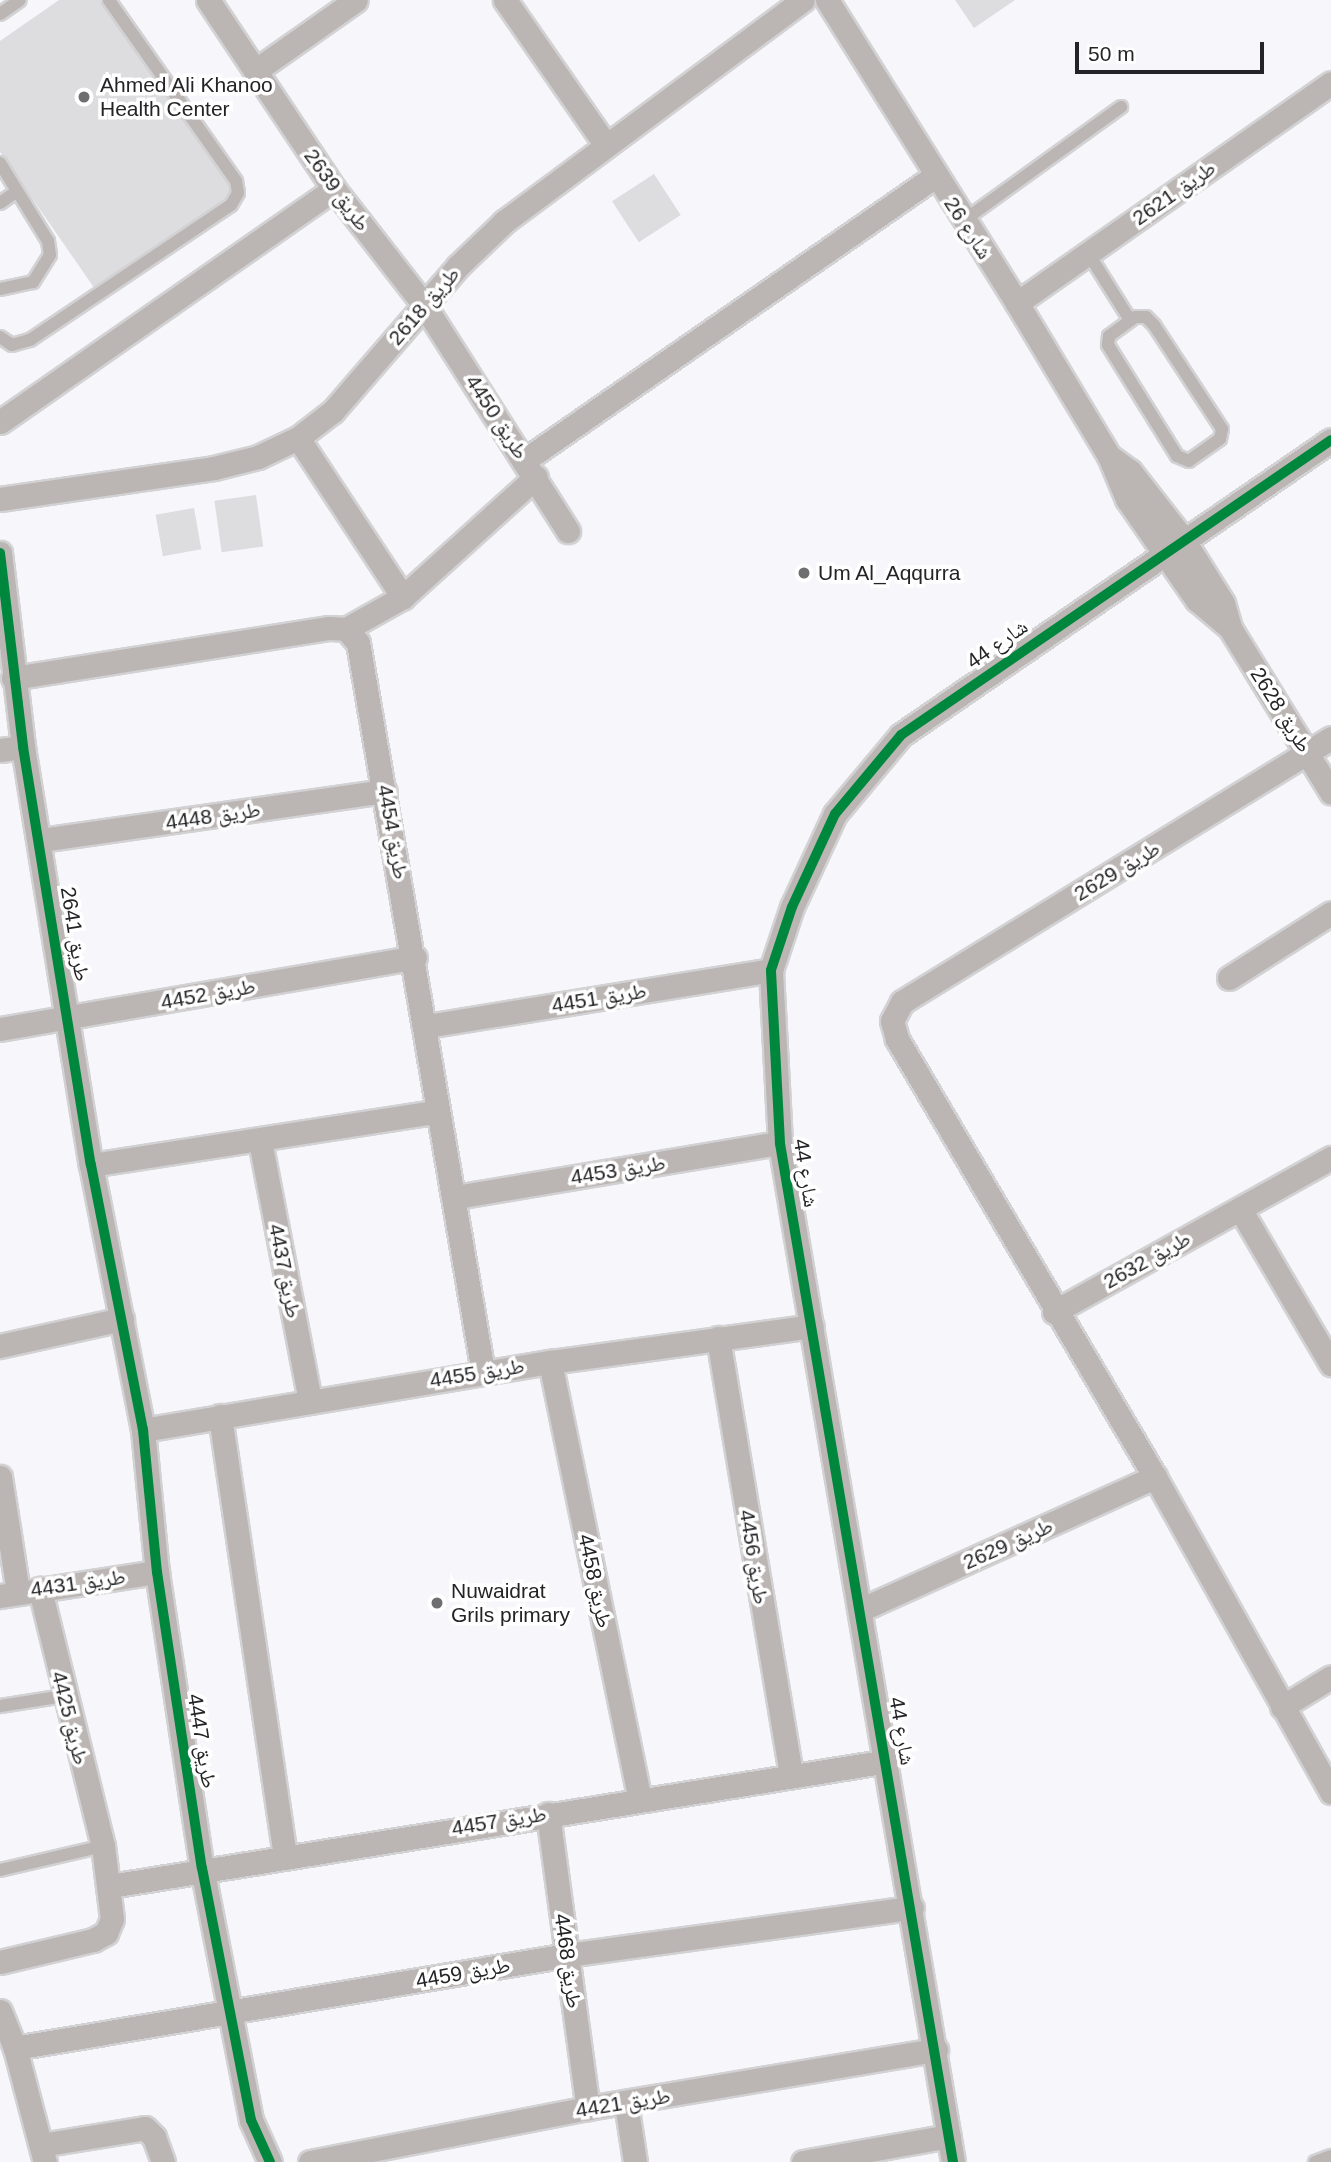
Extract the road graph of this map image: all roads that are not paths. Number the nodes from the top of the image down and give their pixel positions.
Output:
1 (20, 0) edge
2 (110, 0) edge
3 (208, 0) edge
4 (356, 0) edge
5 (505, 0) edge
6 (803, 0) edge
7 (827, 0) edge
8 (0, 14) edge
9 (255, 71) junction
10 (1331, 83) edge
11 (1121, 107) dead end
12 (605, 144) junction
13 (0, 163) edge
14 (934, 177) junction
15 (334, 189) junction
16 (13, 194) dead end
17 (0, 204) edge
18 (963, 221) junction
19 (1088, 253) junction
20 (0, 289) edge
21 (1017, 303) junction
22 (424, 305) junction
23 (1130, 320) junction
24 (0, 337) edge
25 (0, 422) edge
26 (298, 438) junction
27 (1331, 440) edge
28 (1109, 456) junction
29 (531, 469) junction
30 (0, 499) edge
31 (568, 531) dead end
32 (1183, 539) junction
33 (0, 552) edge
34 (1163, 553) junction
35 (403, 597) junction
36 (346, 628) junction
37 (1230, 628) junction
38 (13, 678) junction
39 (1331, 738) edge
40 (23, 747) junction
41 (0, 750) edge
42 (1308, 754) junction
43 (385, 791) junction
44 (1331, 792) edge
45 (41, 840) junction
46 (1331, 913) edge
47 (415, 957) junction
48 (771, 970) junction
49 (1229, 978) dead end
50 (68, 1018) junction
51 (427, 1026) junction
52 (0, 1029) edge
53 (438, 1111) junction
54 (260, 1141) junction
55 (780, 1143) junction
56 (1331, 1158) edge
57 (91, 1165) junction
58 (456, 1197) junction
59 (1240, 1209) junction
60 (1054, 1311) junction
61 (122, 1320) junction
62 (812, 1326) junction
63 (718, 1338) junction
64 (0, 1346) edge
65 (550, 1362) junction
66 (1331, 1364) edge
67 (484, 1372) junction
68 (310, 1401) junction
69 (220, 1416) junction
70 (143, 1430) junction
71 (0, 1477) edge
72 (1155, 1478) junction
73 (157, 1572) junction
74 (19, 1592) edge
75 (860, 1610) junction
76 (1331, 1677) edge
77 (64, 1696) junction
78 (0, 1706) edge
79 (1282, 1707) junction
80 (888, 1761) junction
81 (791, 1776) junction
82 (1331, 1792) edge
83 (640, 1800) junction
84 (548, 1814) junction
85 (103, 1846) junction
86 (285, 1855) junction
87 (202, 1868) junction
88 (0, 1870) edge
89 (110, 1886) junction
90 (912, 1908) junction
91 (567, 1955) junction
92 (0, 1962) edge
93 (232, 2010) junction
94 (0, 2011) edge
95 (15, 2048) junction
96 (936, 2050) junction
97 (626, 2103) junction
98 (588, 2108) junction
99 (949, 2136) junction
100 (43, 2154) edge
101 (379, 2155) edge
102 (1331, 2156) edge
103 (163, 2162) edge
104 (270, 2162) edge
105 (310, 2162) edge
106 (635, 2162) edge
107 (803, 2162) edge
108 (953, 2162) edge
109 (1315, 2162) edge

1 - 8 lane
2 - 24 lane
3 - 9 street, طريق 2639
4 - 9 street
5 - 12 street
6 - 12 street, طريق 2618
7 - 14 street, شارع 26
9 - 15 street, طريق 2639
10 - 19 street, طريق 2621
11 - 18 lane
12 - 22 street, طريق 2618
13 - 20 lane
14 - 18 street, شارع 26
14 - 29 street
15 - 22 street, طريق 2639
15 - 25 street
16 - 17 lane
18 - 21 street, شارع 26
19 - 21 street, طريق 2621
19 - 23 lane
21 - 28 street, شارع 26
22 - 26 street, طريق 2618
22 - 29 street, طريق 4450
23 - 23 lane
26 - 30 street, طريق 2618
26 - 35 street
27 - 32 street, شارع 44
28 - 32 street, شارع 26
28 - 34 street, شارع 26
29 - 31 street, طريق 4450
29 - 35 street
32 - 34 street, شارع 44
32 - 37 street, طريق 2628
33 - 38 street, طريق 2641
34 - 37 street, طريق 2628
34 - 48 street, شارع 44
35 - 36 street
36 - 38 street
36 - 43 street, طريق 4454
37 - 42 street, طريق 2628
38 - 40 street, طريق 2641
39 - 42 street, طريق 2629
40 - 41 street
40 - 45 street, طريق 2641
42 - 44 street, طريق 2628
42 - 60 street, طريق 2629
43 - 45 street, طريق 4448
43 - 47 street, طريق 4454
45 - 50 street, طريق 2641
46 - 49 street
47 - 50 street, طريق 4452
47 - 51 street, طريق 4454
48 - 51 street, طريق 4451
48 - 55 street, شارع 44
50 - 52 street, طريق 4452
50 - 57 street, طريق 2641
51 - 53 street, طريق 4454
53 - 54 street
53 - 58 street, طريق 4454
54 - 57 street
54 - 68 street, طريق 4437
55 - 58 street, طريق 4453
55 - 62 street, شارع 44
56 - 59 street, طريق 2632
57 - 61 street, طريق 2641
58 - 67 street, طريق 4454
59 - 60 street, طريق 2632
59 - 66 street
60 - 72 street
61 - 64 street
61 - 70 street, طريق 4447
62 - 63 street, طريق 4455
62 - 75 street, شارع 44
63 - 65 street, طريق 4455
63 - 81 street, طريق 4456
65 - 67 street, طريق 4455
65 - 83 street, طريق 4458
67 - 68 street, طريق 4455
68 - 69 street, طريق 4455
69 - 70 street, طريق 4455
69 - 86 street
70 - 73 street, طريق 4447
71 - 74 street, طريق 4425
72 - 75 street, طريق 2629
72 - 79 street
73 - 74 street, طريق 4431
73 - 87 street, طريق 4447
74 - 77 street, طريق 4425
75 - 80 street, شارع 44
76 - 79 street
77 - 78 lane
77 - 85 street, طريق 4425
79 - 82 street
80 - 81 street, طريق 4457
80 - 90 street, شارع 44
81 - 83 street, طريق 4457
83 - 84 street, طريق 4457
84 - 86 street, طريق 4457
84 - 91 street, طريق 4468
85 - 88 lane
85 - 89 street, طريق 4425
86 - 87 street, طريق 4457
87 - 89 street, طريق 4457
87 - 93 street, طريق 4447
89 - 92 street, طريق 4425
90 - 91 street, طريق 4459
90 - 96 street, شارع 44
91 - 93 street, طريق 4459
91 - 98 street, طريق 4468
93 - 95 street, طريق 4459
93 - 104 street, طريق 4447
94 - 95 street
95 - 100 street
96 - 97 street, طريق 4421
96 - 99 street, شارع 44
97 - 98 street, طريق 4421
97 - 106 street
98 - 101 street, طريق 4421
99 - 107 street
99 - 108 street, شارع 44
100 - 103 street
101 - 105 street, طريق 4421
102 - 109 lane

